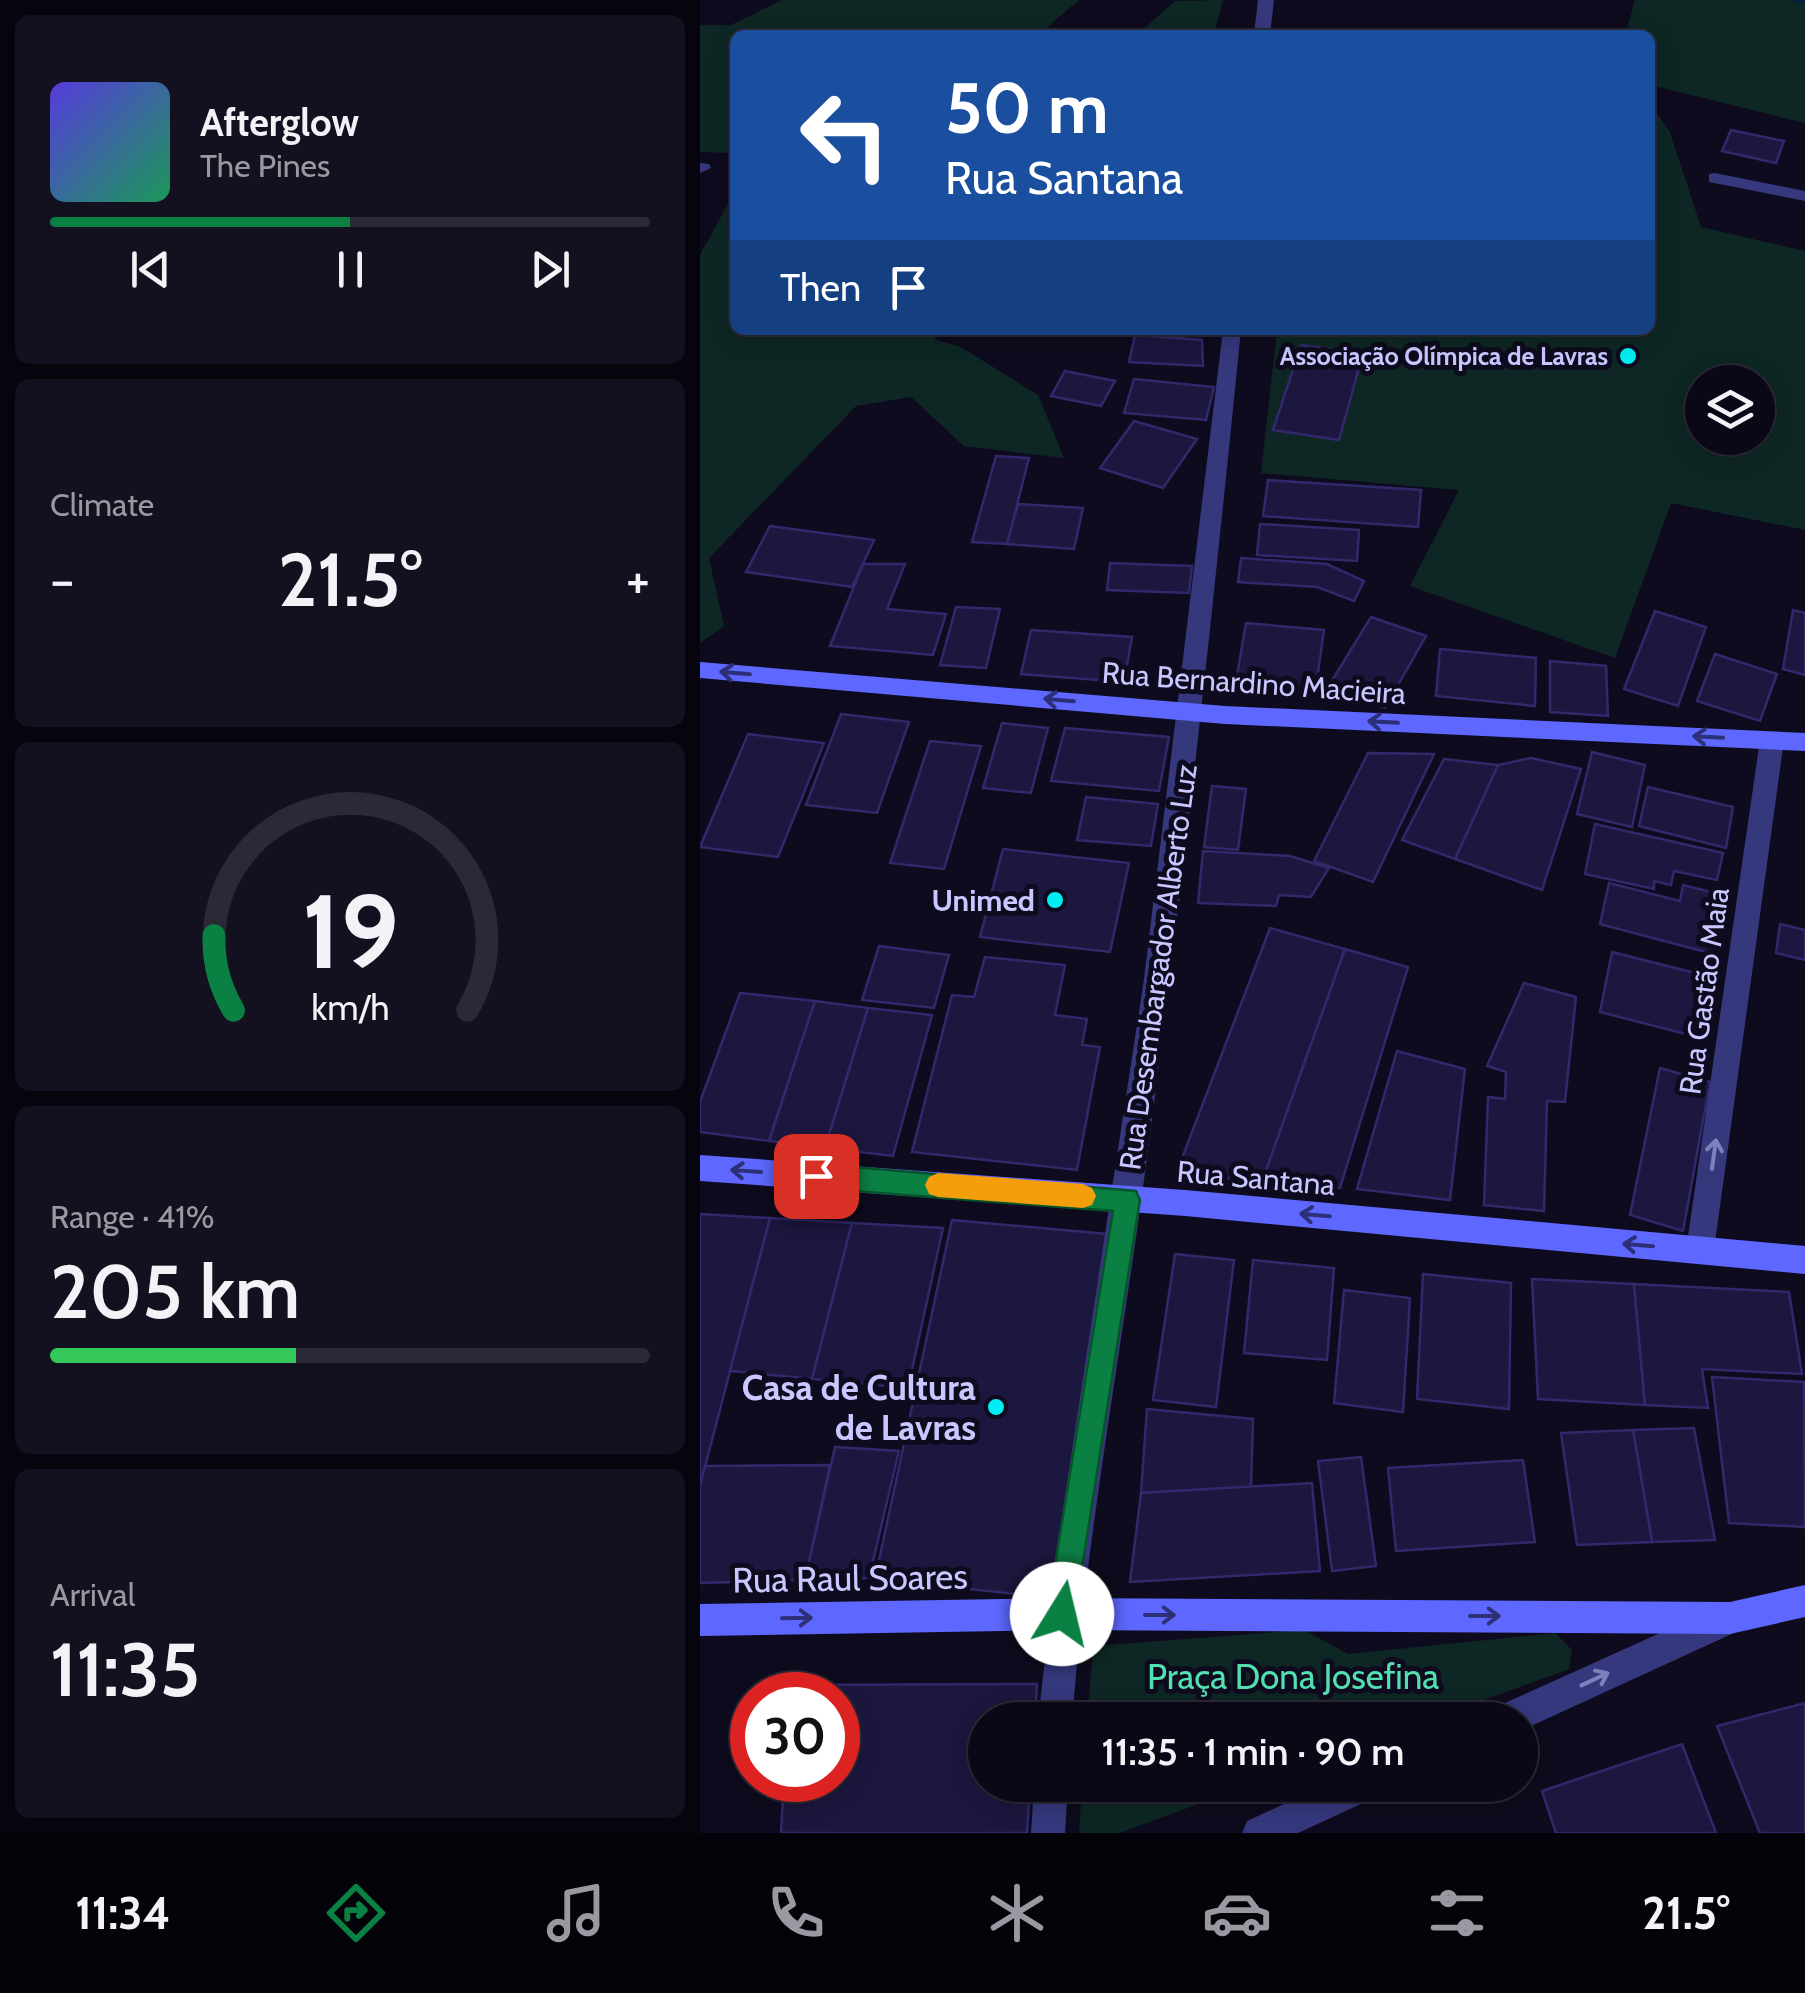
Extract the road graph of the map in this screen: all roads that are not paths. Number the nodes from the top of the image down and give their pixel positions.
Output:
1 (1266, 0) edge
2 (1263, 30) edge
3 (1715, 178) dead end
4 (1805, 196) edge
5 (1231, 335) edge
6 (700, 670) edge
7 (1193, 712) junction
8 (1772, 740) junction
9 (1805, 742) edge
10 (700, 1168) edge
11 (1127, 1200) junction
12 (1700, 1250) junction
13 (1805, 1260) edge
14 (1805, 1601) edge
15 (1062, 1614) junction
16 (1730, 1618) junction
17 (700, 1620) edge
18 (1056, 1702) edge
19 (1538, 1705) edge
20 (1050, 1802) edge
21 (1327, 1802) edge
22 (1048, 1833) edge
23 (1259, 1833) edge

1 - 2 street
3 - 4 street
5 - 7 street, Rua Desembargador Alberto Luz
7 -> 6 main road, Rua Bernardino Macieira
8 -> 7 main road, Rua Bernardino Macieira
7 - 11 street, Rua Desembargador Alberto Luz
8 - 9 main road, Rua Bernardino Macieira
12 -> 8 street, Rua Gastão Maia
11 -> 10 main road, Rua Santana
12 -> 11 main road, Rua Santana
11 - 15 street, Rua Desembargador Alberto Luz
12 - 13 main road, Rua Santana
14 - 16 main road
15 -> 16 main road
17 -> 15 main road, Rua Raul Soares
15 - 18 street, Rua Desembargador Alberto Luz
19 -> 16 street
20 - 22 street
21 - 23 street

